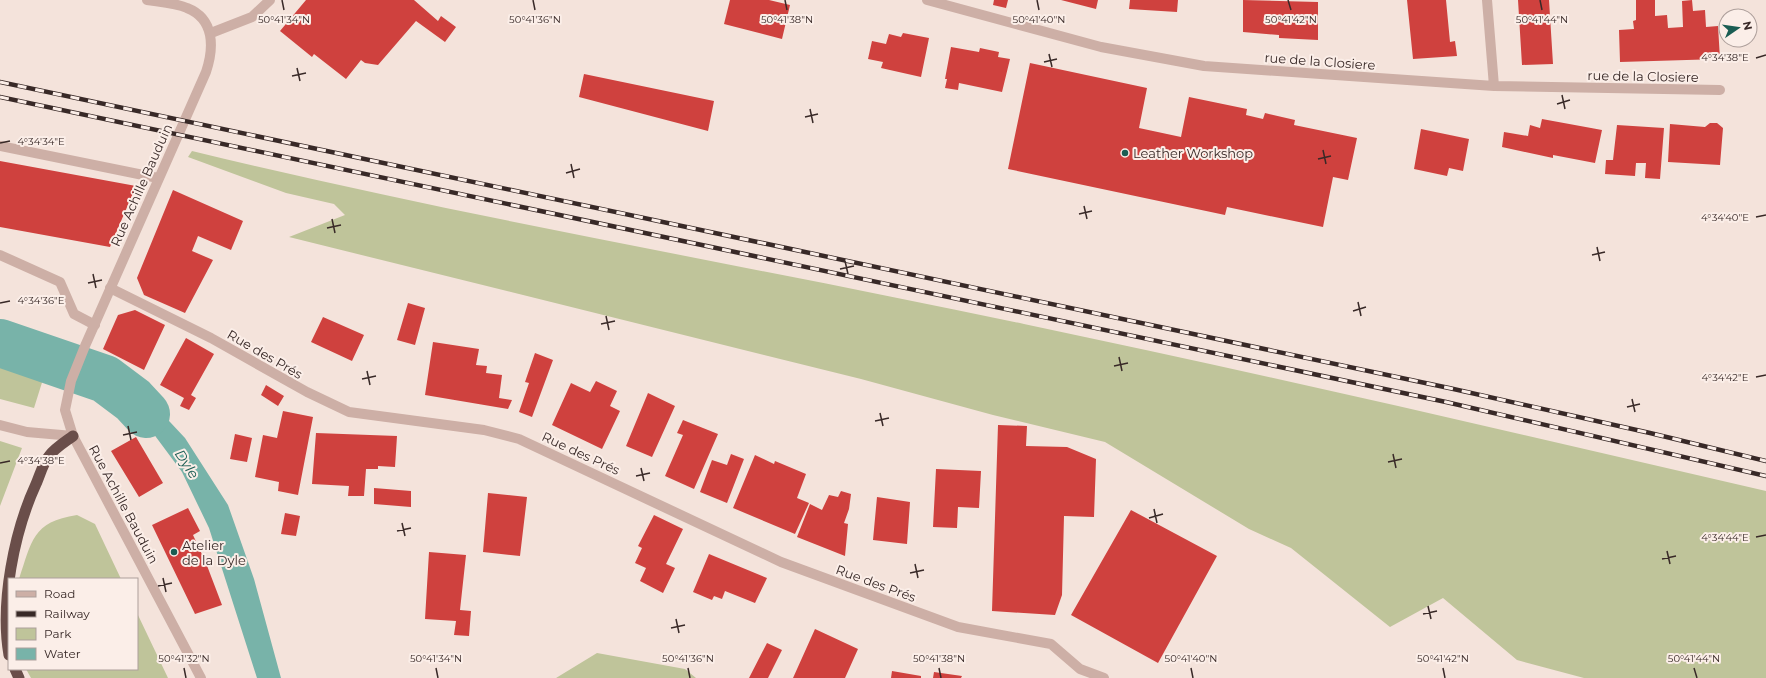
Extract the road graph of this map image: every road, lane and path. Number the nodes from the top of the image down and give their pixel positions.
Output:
1 (147, 0) edge
2 (270, 0) edge
3 (927, 0) edge
4 (1487, 0) edge
5 (211, 33) junction
6 (1494, 86) junction
7 (1720, 90) dead end
8 (0, 146) edge
9 (158, 178) junction
10 (0, 255) edge
11 (110, 288) junction
12 (95, 325) junction
13 (0, 425) edge
14 (72, 436) junction
15 (3, 570) edge
16 (8, 652) edge
17 (201, 678) edge
18 (1104, 678) edge

1 - 5 street
2 - 5 street
3 - 6 street, rue de la Closiere
4 - 6 street
5 - 9 street, Rue Achille Bauduin
6 - 7 street, rue de la Closiere
8 - 9 street
9 - 11 street, Rue Achille Bauduin
10 - 12 street
11 - 12 street, Rue Achille Bauduin
11 - 18 street, Rue des Prés
12 - 14 street, Rue Achille Bauduin
13 - 14 street
14 - 15 highway
14 - 17 street, Rue Achille Bauduin
15 - 16 highway

